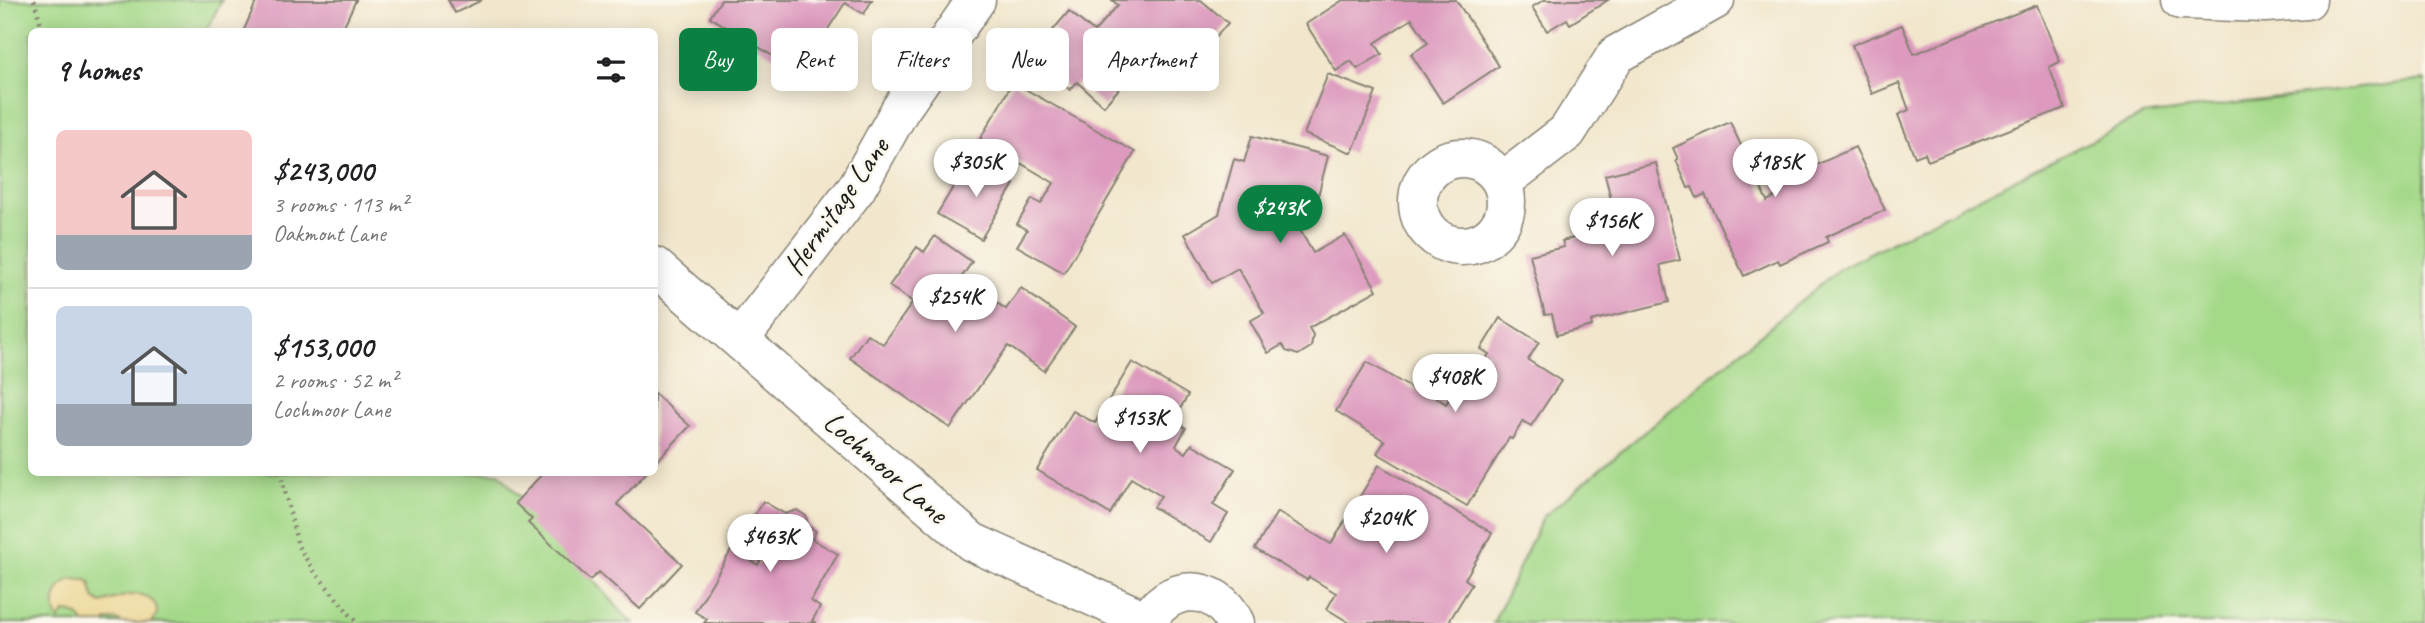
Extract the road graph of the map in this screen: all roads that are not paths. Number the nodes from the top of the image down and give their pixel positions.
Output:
1 (976, 0) edge
2 (1715, 0) edge
3 (2181, 0) edge
4 (2307, 0) edge
5 (1503, 182) dead end
6 (658, 269) edge
7 (740, 339) junction
8 (1147, 622) edge
9 (1235, 623) edge

1 - 7 street, Hermitage Lane
2 - 5 street
3 - 4 street
6 - 7 street, Lochmoor Lane
7 - 8 street, Lochmoor Lane
8 - 9 street, Lochmoor Lane

